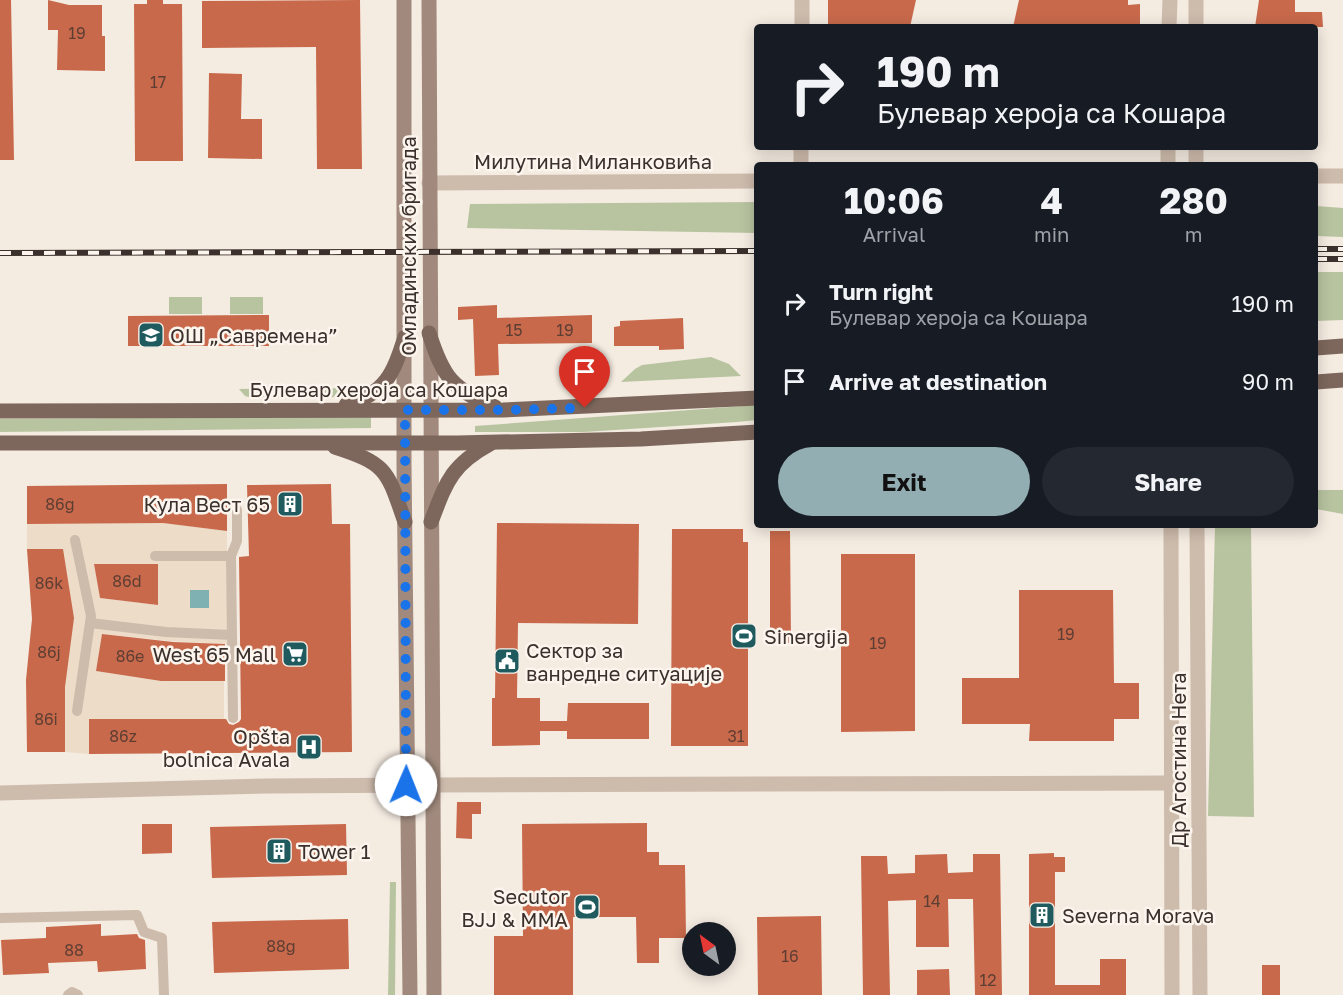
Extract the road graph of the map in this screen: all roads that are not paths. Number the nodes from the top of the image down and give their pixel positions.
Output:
1 (404, 0) edge
2 (429, 0) edge
3 (802, 0) edge
4 (1170, 0) edge
5 (1196, 0) edge
6 (802, 24) edge
7 (1169, 24) edge
8 (1196, 24) edge
9 (1318, 176) edge
10 (1343, 176) edge
11 (754, 181) edge
12 (429, 183) junction
13 (429, 333) junction
14 (405, 337) junction
15 (1343, 346) edge
16 (1318, 348) edge
17 (1343, 381) edge
18 (1318, 382) edge
19 (754, 398) edge
20 (328, 410) junction
21 (405, 410) junction
22 (431, 410) junction
23 (503, 410) junction
24 (0, 411) edge
25 (754, 432) edge
26 (320, 442) junction
27 (405, 442) junction
28 (493, 442) junction
29 (0, 443) edge
30 (431, 443) junction
31 (237, 510) dead end
32 (405, 522) junction
33 (431, 522) junction
34 (1171, 528) edge
35 (1197, 528) edge
36 (75, 540) dead end
37 (155, 556) dead end
38 (231, 556) junction
39 (90, 622) junction
40 (232, 635) junction
41 (77, 711) dead end
42 (233, 718) dead end
43 (1172, 783) junction
44 (406, 785) junction
45 (433, 785) junction
46 (0, 793) edge
47 (0, 918) edge
48 (68, 995) edge
49 (78, 995) edge
50 (164, 995) edge
51 (410, 995) edge
52 (434, 995) edge
53 (1173, 995) edge
54 (1200, 995) edge

1 - 14 main road, Омладинских бригада
2 - 12 main road, Омладинских бригада
3 - 6 street
4 - 7 street
5 - 8 street
9 - 10 street
11 - 12 street, Милутина Миланковића
12 - 13 main road, Омладинских бригада
13 - 22 main road, Омладинских бригада
13 - 23 main road
14 - 20 main road
14 - 21 main road, Омладинских бригада
15 - 16 main road
17 - 18 main road
19 - 23 main road, Булевар хероја са Кошара
20 - 21 main road, Булевар хероја са Кошара
20 - 24 main road, Булевар хероја са Кошара
21 - 22 main road, Булевар хероја са Кошара
21 - 27 main road, Омладинских бригада
22 - 23 main road, Булевар хероја са Кошара
22 - 30 main road, Омладинских бригада
25 - 28 main road
26 - 27 main road
26 - 29 main road
26 - 32 main road
27 - 30 main road
27 - 32 main road, Омладинских бригада
28 - 30 main road
28 - 33 main road
30 - 33 main road, Омладинских бригада
31 - 38 street
32 - 44 main road, Омладинских бригада
33 - 45 main road, Омладинских бригада
34 - 43 street, Др Агостина Нета
35 - 54 street, Др Агостина Нета
36 - 39 street
37 - 38 street
38 - 40 street
39 - 40 street
39 - 41 street
40 - 42 street
43 - 45 street
43 - 53 street, Др Агостина Нета
44 - 45 street
44 - 46 street
44 - 51 main road, Омладинских бригада
45 - 52 main road, Омладинских бригада
47 - 50 street
48 - 49 street

